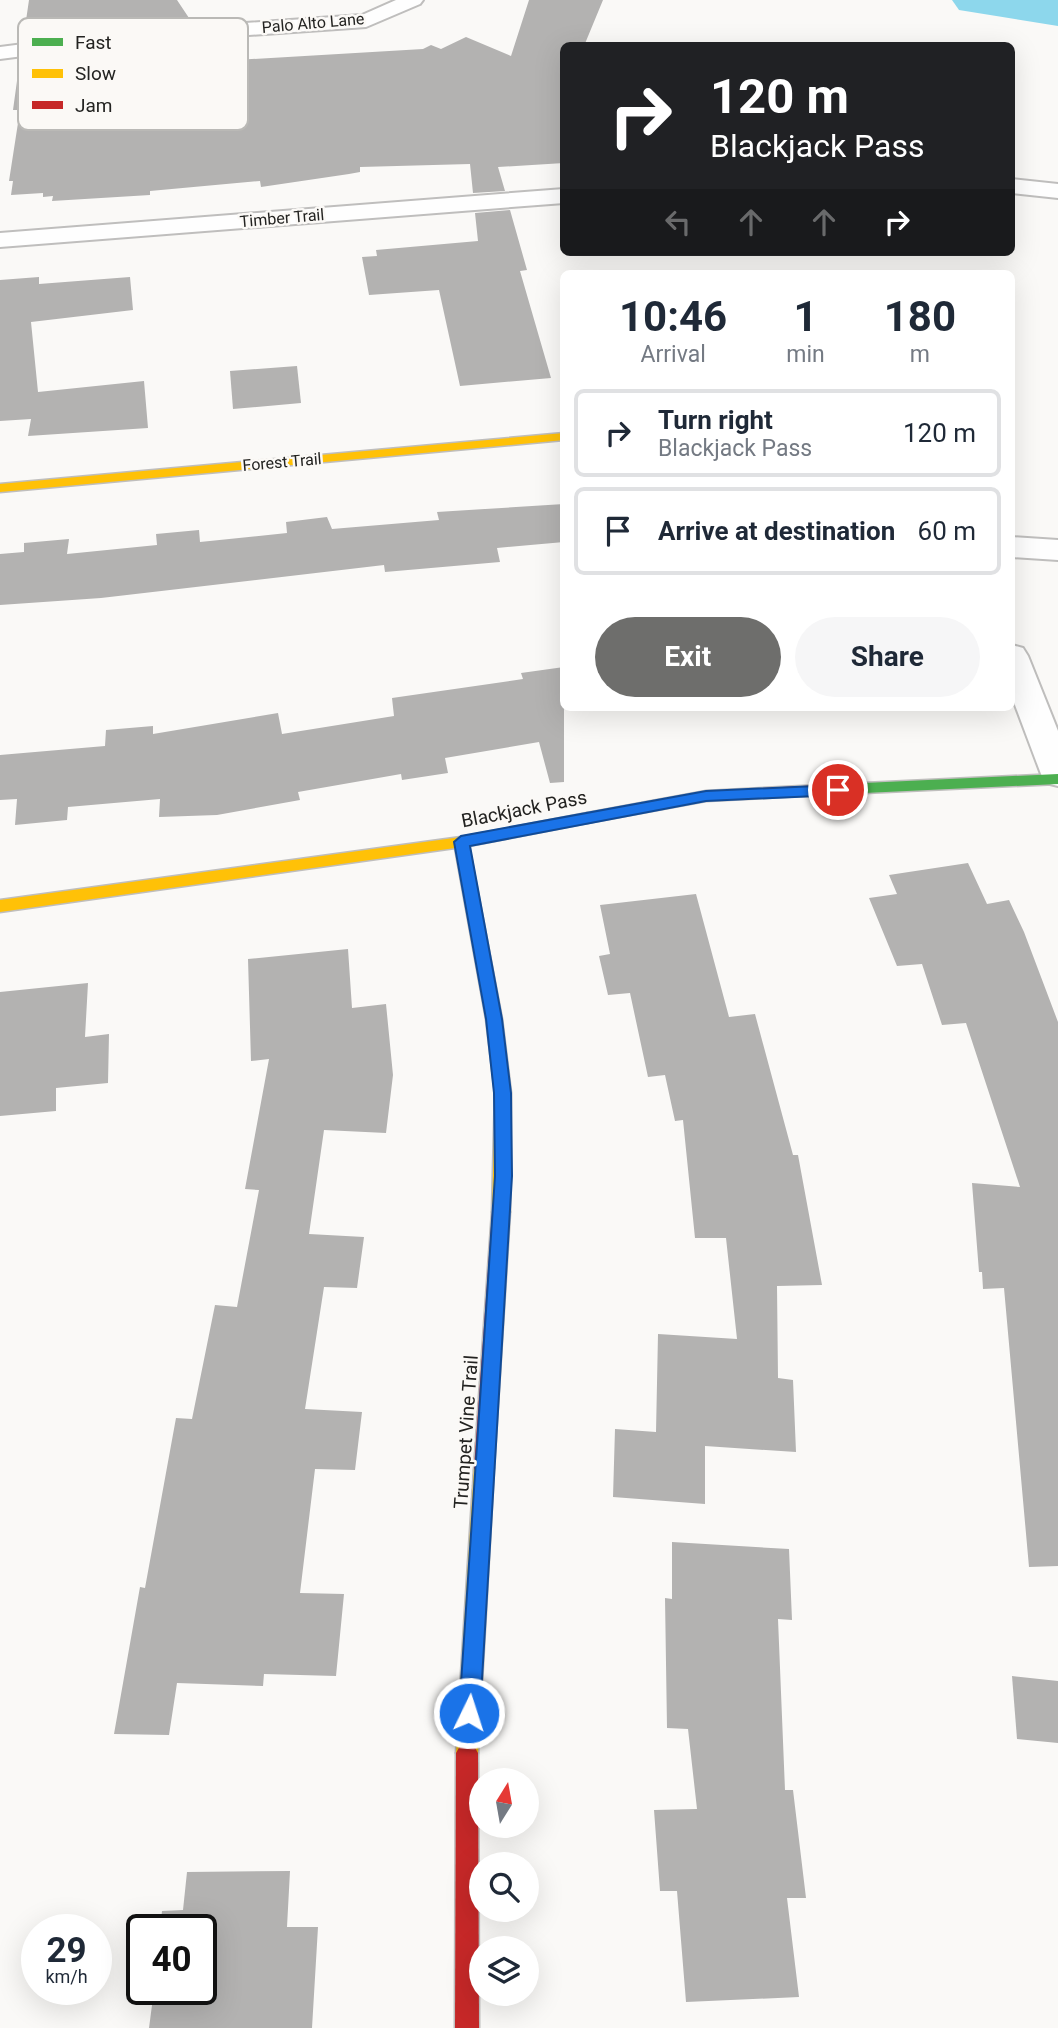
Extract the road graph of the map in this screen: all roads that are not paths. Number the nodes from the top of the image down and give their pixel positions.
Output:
1 (413, 0) edge
2 (248, 23) edge
3 (18, 51) edge
4 (0, 53) edge
5 (1015, 186) edge
6 (1058, 191) edge
7 (560, 195) edge
8 (0, 240) edge
9 (560, 436) edge
10 (0, 488) edge
11 (1015, 547) edge
12 (1058, 550) edge
13 (1015, 664) edge
14 (1058, 774) edge
15 (1058, 779) edge
16 (461, 842) junction
17 (0, 906) edge
18 (467, 2028) edge

1 - 2 street, Palo Alto Lane
3 - 4 street, Palo Alto Lane
5 - 6 street
7 - 8 street, Timber Trail
9 - 10 street, Forest Trail
11 - 12 street
13 - 14 street
15 - 16 street, Blackjack Pass
16 - 17 street, Blackjack Pass
16 - 18 street, Trumpet Vine Trail

